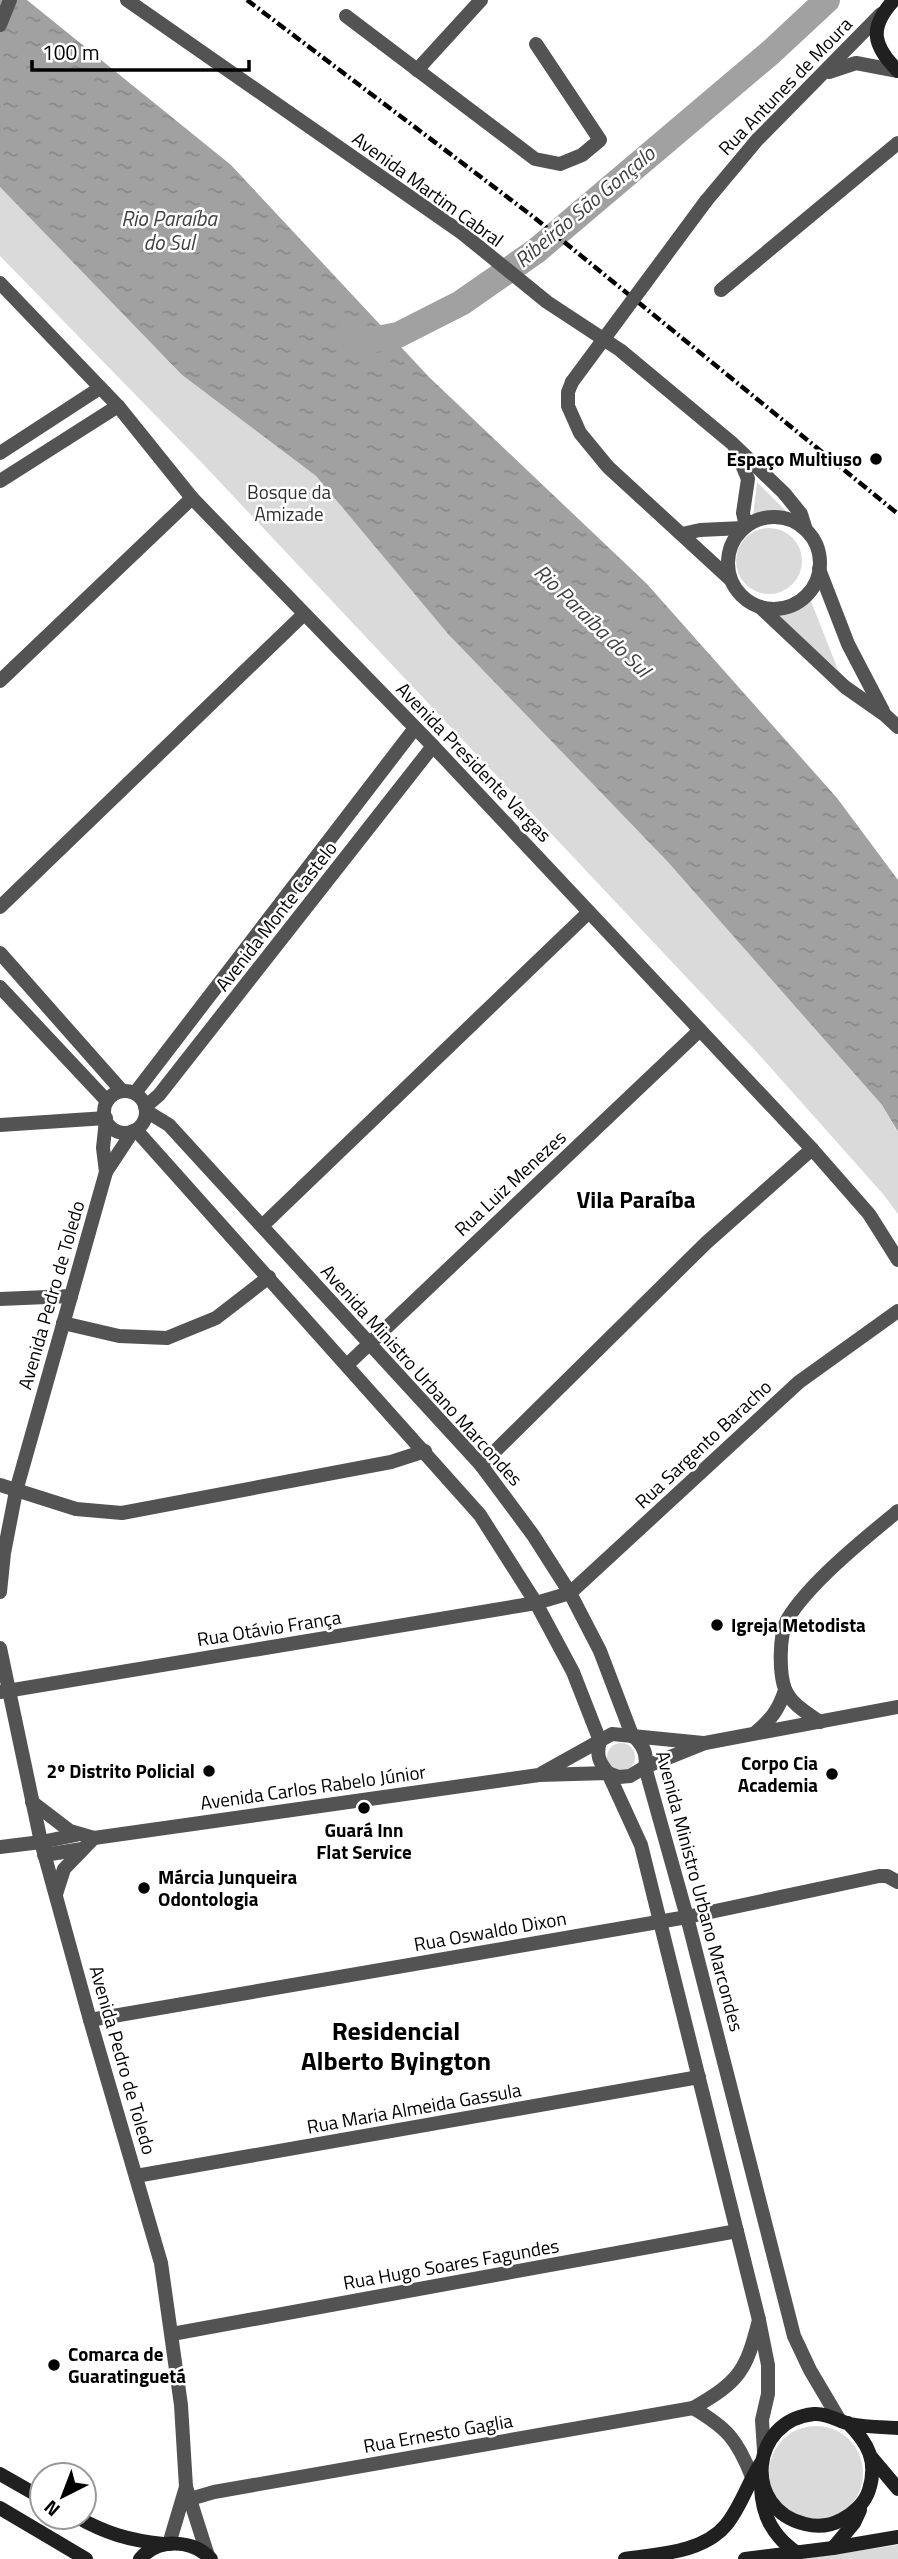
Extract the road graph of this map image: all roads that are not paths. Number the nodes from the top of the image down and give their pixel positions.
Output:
1 (10, 0) edge
2 (127, 0) edge
3 (481, 0) edge
4 (894, 0) edge
5 (881, 14) junction
6 (346, 16) dead end
7 (0, 25) edge
8 (536, 44) dead end
9 (417, 70) junction
10 (898, 71) edge
11 (824, 74) junction
12 (898, 143) edge
13 (0, 283) edge
14 (0, 290) edge
15 (721, 290) dead end
16 (14, 298) junction
17 (100, 388) junction
18 (118, 406) junction
19 (733, 444) junction
20 (0, 453) edge
21 (0, 481) edge
22 (192, 498) junction
23 (744, 527) junction
24 (806, 530) junction
25 (682, 534) junction
26 (819, 569) junction
27 (731, 580) junction
28 (760, 607) junction
29 (303, 615) junction
30 (0, 681) edge
31 (885, 715) junction
32 (898, 727) edge
33 (415, 728) junction
34 (433, 746) junction
35 (0, 907) edge
36 (589, 912) junction
37 (0, 953) edge
38 (0, 987) edge
39 (700, 1030) junction
40 (128, 1092) junction
41 (107, 1101) junction
42 (146, 1109) junction
43 (106, 1119) junction
44 (0, 1125) edge
45 (134, 1130) junction
46 (812, 1149) junction
47 (106, 1171) junction
48 (262, 1226) junction
49 (898, 1260) edge
50 (269, 1278) junction
51 (71, 1296) junction
52 (0, 1299) edge
53 (898, 1311) edge
54 (63, 1324) junction
55 (370, 1343) junction
56 (347, 1365) junction
57 (425, 1451) junction
58 (481, 1465) junction
59 (0, 1485) edge
60 (16, 1490) junction
61 (898, 1511) edge
62 (0, 1592) edge
63 (570, 1593) junction
64 (536, 1603) junction
65 (0, 1647) edge
66 (785, 1690) junction
67 (4, 1692) edge
68 (898, 1707) edge
69 (820, 1722) junction
70 (754, 1734) junction
71 (632, 1735) junction
72 (600, 1741) junction
73 (705, 1743) junction
74 (645, 1767) junction
75 (608, 1773) junction
76 (539, 1774) junction
77 (32, 1802) junction
78 (79, 1842) junction
79 (0, 1847) edge
80 (43, 1849) junction
81 (897, 1880) edge
82 (56, 1895) junction
83 (687, 1917) junction
84 (660, 1921) junction
85 (90, 2020) junction
86 (699, 2077) junction
87 (136, 2176) junction
88 (737, 2231) junction
89 (759, 2320) junction
90 (172, 2334) junction
91 (693, 2408) junction
92 (843, 2421) junction
93 (898, 2428) edge
94 (872, 2458) junction
95 (759, 2467) junction
96 (892, 2470) edge
97 (0, 2474) edge
98 (28, 2490) edge
99 (898, 2490) edge
100 (188, 2493) junction
101 (867, 2496) junction
102 (0, 2508) edge
103 (98, 2529) edge
104 (898, 2537) edge
105 (166, 2544) junction
106 (833, 2548) junction
107 (797, 2553) junction
108 (210, 2557) edge
109 (86, 2559) edge
110 (140, 2559) edge
111 (625, 2559) edge
112 (746, 2559) edge

1 - 7 street
2 - 19 street, Avenida Martim Cabral
3 - 9 street
4 - 5 main road, Rua Antunes de Moura
5 - 10 main road
5 - 11 street, Rua Antunes de Moura
6 - 9 street
8 - 9 street
10 - 11 street
11 - 25 street, Rua Antunes de Moura, bridge
12 - 15 street
13 - 16 street, Avenida Presidente Vargas
14 - 16 street, Avenida Presidente Vargas
16 - 17 street, Avenida Presidente Vargas
17 - 18 street, Avenida Presidente Vargas
17 - 20 street
18 - 21 street
18 - 22 street, Avenida Presidente Vargas
19 - 23 street
19 - 24 street, Avenida Martim Cabral
22 - 29 street, Avenida Presidente Vargas
22 - 30 street
23 - 24 street
23 - 25 street
23 - 27 street
24 - 26 street
25 - 27 street
26 - 28 street
26 - 31 street
27 - 28 street
28 - 31 street
29 - 33 street, Avenida Presidente Vargas
29 - 35 street
31 - 32 street
33 - 34 street, Avenida Presidente Vargas
33 - 40 street, Avenida Monte Castelo
34 - 36 street, Avenida Presidente Vargas
34 - 42 street, Avenida Monte Castelo
36 - 39 street, Avenida Presidente Vargas
36 - 48 street
37 - 40 street
38 - 41 street
39 - 46 street, Avenida Presidente Vargas
39 - 55 street, Rua Luiz Menezes
40 - 41 street
40 - 42 street
41 - 43 street
42 - 45 street
42 - 48 street, Avenida Ministro Urbano Marcondes
43 - 44 street
43 - 45 street
43 - 47 street
45 - 47 street
45 - 50 street
46 - 49 street, Avenida Presidente Vargas
46 - 58 street
47 - 51 street, Avenida Pedro de Toledo
48 - 55 street, Avenida Ministro Urbano Marcondes
50 - 54 street
50 - 56 street
51 - 52 street
51 - 54 street, Avenida Pedro de Toledo
53 - 63 street, Rua Sargento Baracho
54 - 60 street, Avenida Pedro de Toledo
55 - 56 street, Rua Luiz Menezes
55 - 58 street, Avenida Ministro Urbano Marcondes
56 - 57 street
57 - 60 street
57 - 64 street
58 - 63 street, Avenida Ministro Urbano Marcondes
59 - 60 street
60 - 62 street, Avenida Pedro de Toledo
61 - 66 street
63 - 64 street, Rua Sargento Baracho
63 - 71 street, Avenida Ministro Urbano Marcondes
64 - 67 street, Rua Otávio França
64 - 72 street
65 - 67 street, Avenida Pedro de Toledo
66 - 69 street
66 - 70 street
67 - 77 street, Avenida Pedro de Toledo
68 - 69 street, Avenida Carlos Rabelo Júnior
69 - 70 street, Avenida Carlos Rabelo Júnior
70 - 73 street, Avenida Carlos Rabelo Júnior
71 - 72 street, Avenida Carlos Rabelo Júnior
71 - 73 street, Avenida Carlos Rabelo Júnior
71 - 74 street, Avenida Ministro Urbano Marcondes
72 - 75 street
72 - 76 street, Avenida Carlos Rabelo Júnior
73 - 74 street, Avenida Carlos Rabelo Júnior
74 - 75 street, Avenida Carlos Rabelo Júnior
74 - 83 street, Avenida Ministro Urbano Marcondes
75 - 76 street, Avenida Carlos Rabelo Júnior
75 - 84 street
76 - 78 street, Avenida Carlos Rabelo Júnior
77 - 78 street
77 - 80 street, Avenida Pedro de Toledo
78 - 80 street, Avenida Carlos Rabelo Júnior
78 - 82 street, Avenida Carlos Rabelo Júnior
79 - 80 street, Avenida Carlos Rabelo Júnior
80 - 82 street, Avenida Pedro de Toledo
81 - 83 street, Rua Oswaldo Dixon
82 - 85 street, Avenida Pedro de Toledo
83 - 84 street, Rua Oswaldo Dixon
83 - 92 street, Avenida Ministro Urbano Marcondes
84 - 85 street, Rua Oswaldo Dixon
84 - 86 street
85 - 87 street, Avenida Pedro de Toledo
86 - 87 street, Rua Maria Almeida Gassula
86 - 88 street
87 - 90 street, Avenida Pedro de Toledo
88 - 89 street
88 - 90 street, Rua Hugo Soares Fagundes
89 - 91 street
89 - 95 street
90 - 100 street, Avenida Pedro de Toledo
91 - 95 street
91 - 100 street, Rua Ernesto Gaglia
92 - 93 main road
92 - 94 main road
92 - 95 main road
94 - 96 main road
94 - 101 main road
95 - 101 main road
95 - 107 main road
95 - 111 main road
96 - 99 main road
96 - 101 main road
97 - 98 main road
100 - 105 street, Avenida Pedro de Toledo
100 - 108 street, Avenida Pedro de Toledo
101 - 106 main road
102 - 109 main road
103 - 105 main road
104 - 106 main road
105 - 108 main road
105 - 110 main road
106 - 107 main road
107 - 112 main road

